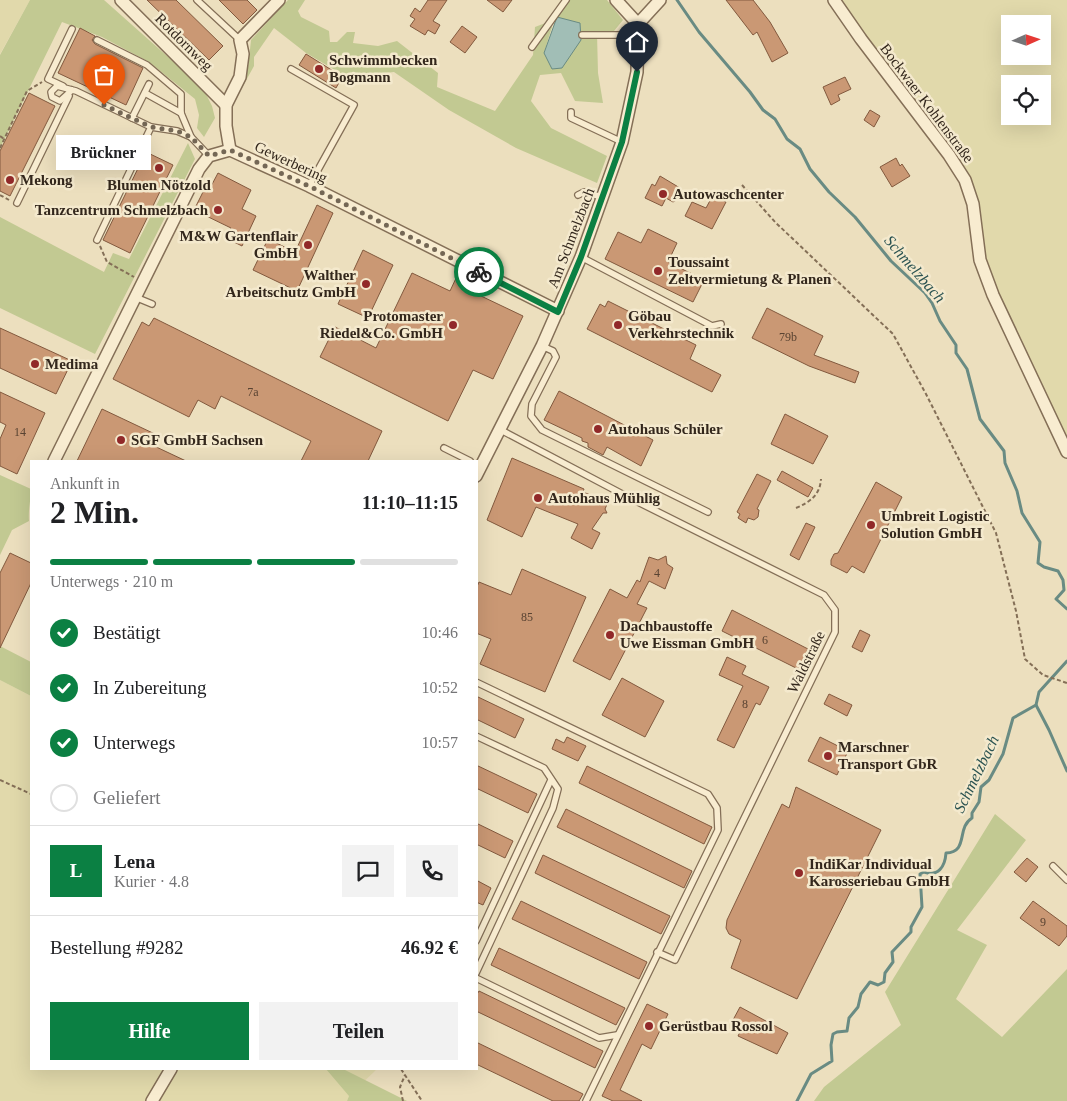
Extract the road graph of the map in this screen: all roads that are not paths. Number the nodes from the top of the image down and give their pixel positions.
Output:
1 (121, 0) edge
2 (197, 0) edge
3 (279, 0) edge
4 (566, 0) edge
5 (616, 0) edge
6 (660, 0) edge
7 (834, 0) edge
8 (638, 29) junction
9 (72, 30) dead end
10 (582, 36) dead end
11 (97, 40) dead end
12 (240, 40) junction
13 (532, 47) dead end
14 (291, 70) dead end
15 (149, 84) dead end
16 (72, 90) junction
17 (145, 93) junction
18 (226, 105) junction
19 (571, 112) dead end
20 (181, 113) junction
21 (132, 118) junction
22 (151, 127) junction
23 (191, 137) junction
24 (622, 142) junction
25 (230, 150) junction
26 (209, 156) junction
27 (309, 186) junction
28 (578, 195) dead end
29 (602, 197) junction
30 (17, 203) road end
31 (97, 240) road end
32 (581, 257) junction
33 (135, 297) junction
34 (152, 304) dead end
35 (558, 312) junction
36 (721, 324) dead end
37 (542, 346) junction
38 (499, 429) junction
39 (444, 448) dead end
40 (1067, 452) edge
41 (54, 460) edge
42 (464, 460) edge
43 (478, 464) edge
44 (708, 512) dead end
45 (478, 683) edge
46 (478, 737) edge
47 (551, 780) junction
48 (1053, 866) dead end
49 (1067, 880) edge
50 (478, 937) edge
51 (657, 952) junction
52 (478, 969) edge
53 (478, 979) edge
54 (618, 1035) junction
55 (170, 1070) edge
56 (152, 1101) edge
57 (586, 1101) edge

1 - 18 street, Rotdornweg
2 - 12 lane
3 - 12 street
4 - 13 lane
5 - 8 street
6 - 8 street
7 - 40 street, Bockwaer Kohlenstraße
8 - 10 lane
8 - 24 street, Am Schmelzbach
9 - 16 lane
11 - 20 lane
12 - 18 street
14 - 27 lane
15 - 17 lane
16 - 21 lane
16 - 30 lane
17 - 20 lane
17 - 21 lane
18 - 25 street
19 - 24 lane
20 - 23 lane
21 - 22 lane
22 - 23 lane
22 - 31 lane
23 - 26 lane
24 - 29 street, Am Schmelzbach
25 - 26 street, Gewerbering
25 - 27 street, Gewerbering
26 - 33 street
27 - 35 street, Gewerbering
28 - 29 lane
29 - 32 street, Am Schmelzbach
32 - 35 street, Am Schmelzbach
32 - 36 lane
33 - 34 lane
33 - 41 street
35 - 37 street, Am Schmelzbach
37 - 38 street, Am Schmelzbach
37 - 44 lane
38 - 43 street, Am Schmelzbach
38 - 51 lane, Waldstraße
39 - 42 lane
45 - 51 lane
46 - 47 lane
47 - 50 lane
47 - 52 lane
48 - 49 lane
51 - 54 lane
53 - 54 lane
54 - 57 lane
55 - 56 street

